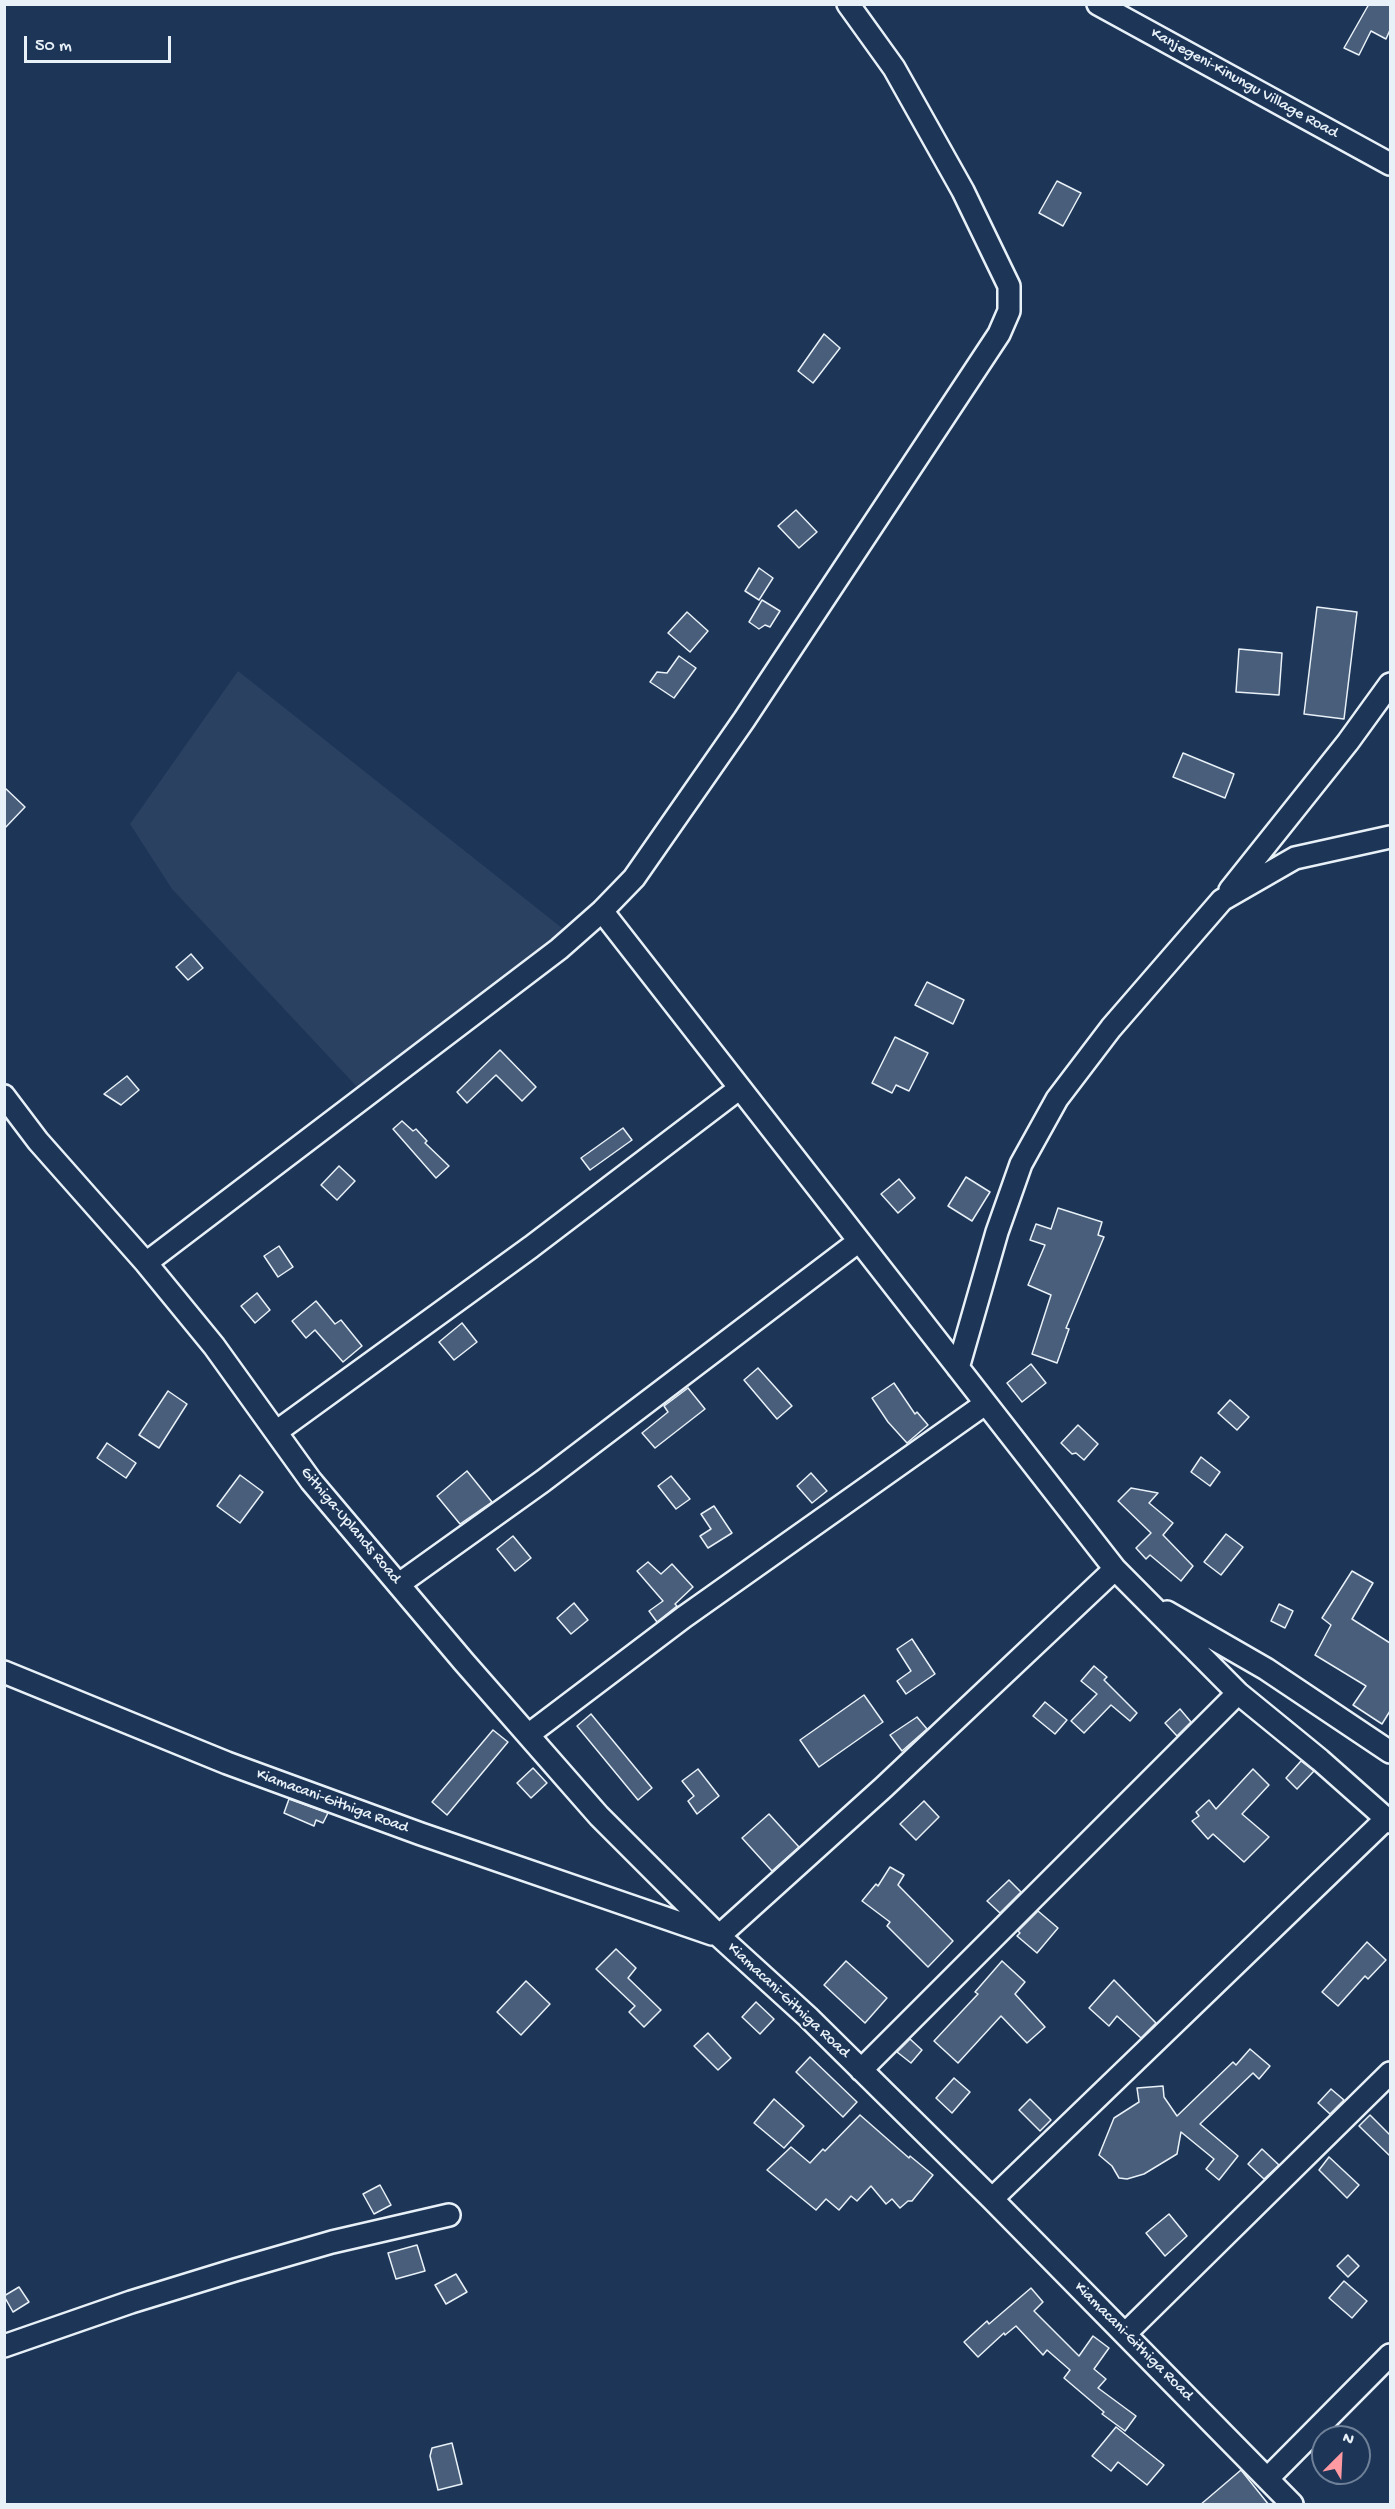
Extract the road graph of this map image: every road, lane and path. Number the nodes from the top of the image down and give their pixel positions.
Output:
1 (848, 4) edge
2 (1098, 4) edge
3 (1390, 164) edge
4 (1390, 684) edge
5 (1390, 837) edge
6 (1222, 900) junction
7 (602, 912) junction
8 (740, 1088) junction
9 (4, 1096) edge
10 (859, 1241) junction
11 (146, 1263) junction
12 (958, 1368) junction
13 (985, 1404) junction
14 (276, 1432) junction
15 (1116, 1569) junction
16 (399, 1584) junction
17 (1148, 1602) junction
18 (4, 1672) edge
19 (1238, 1693) junction
20 (528, 1735) junction
21 (1390, 1752) edge
22 (1388, 1820) edge
23 (719, 1936) junction
24 (861, 2070) junction
25 (1390, 2073) edge
26 (992, 2199) junction
27 (449, 2215) dead end
28 (1125, 2334) junction
29 (4, 2346) edge
30 (1390, 2355) edge
31 (1268, 2478) junction
32 (1292, 2505) edge

1 - 7 street
2 - 3 street, Kanjegeni-Kinungu Village Road
4 - 6 street
5 - 6 street
6 - 12 street
7 - 8 street
7 - 11 street
8 - 10 street
8 - 14 street
9 - 11 street, Githiga-Uplands Road
10 - 12 street
10 - 16 street
11 - 14 street, Githiga-Uplands Road
12 - 13 street
13 - 15 street
13 - 20 street
14 - 16 street, Githiga-Uplands Road
15 - 17 street
15 - 23 street
16 - 20 street, Githiga-Uplands Road
17 - 19 street
17 - 21 street
18 - 23 street, Kiamacani-Githiga Road
19 - 22 street
19 - 24 street
20 - 23 street, Githiga-Uplands Road
22 - 26 street
23 - 24 street, Kiamacani-Githiga Road
24 - 26 street, Kiamacani-Githiga Road
25 - 28 street
26 - 28 street, Kiamacani-Githiga Road
27 - 29 street
28 - 31 street, Kiamacani-Githiga Road
30 - 31 street
31 - 32 street, Kiamacani-Githiga Road

